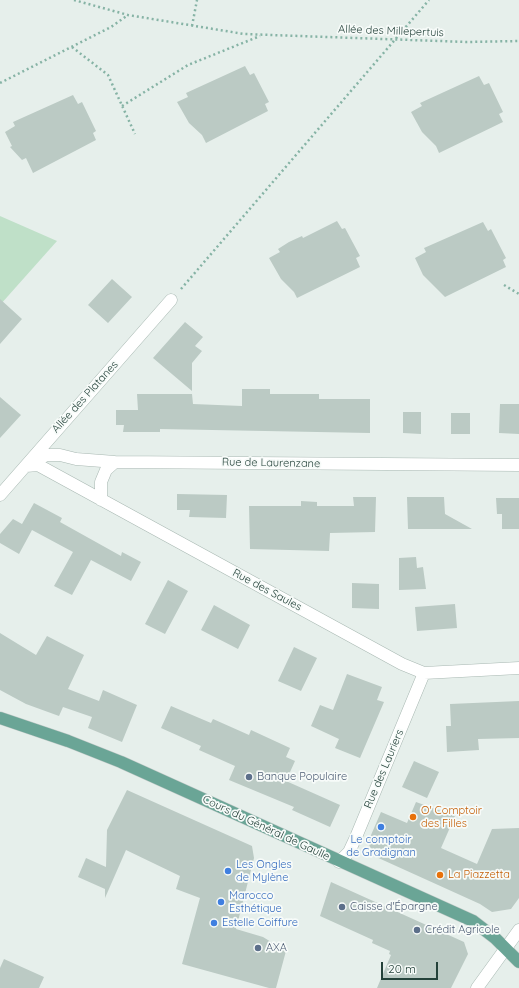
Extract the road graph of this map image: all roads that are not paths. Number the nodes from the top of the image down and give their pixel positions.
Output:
1 (171, 300) road end
2 (114, 462) junction
3 (519, 465) edge
4 (26, 466) junction
5 (0, 495) edge
6 (100, 500) junction
7 (519, 668) edge
8 (424, 673) junction
9 (0, 718) edge
10 (339, 862) junction
11 (519, 930) edge
12 (505, 948) junction
13 (519, 962) edge
14 (477, 988) edge

1 - 4 street, Allée des Platanes
2 - 3 street, Rue de Laurenzane
2 - 4 street, Rue de Laurenzane
2 - 6 street
4 - 5 street, Allée des Platanes
4 - 6 street, Rue des Saules
6 - 8 street, Rue des Saules
7 - 8 street, Rue des Saules
8 - 10 street, Rue des Lauriers
9 - 10 main road, Cours du Général de Gaulle
10 - 12 main road, Cours du Général de Gaulle
11 - 12 street
12 - 13 main road, Cours du Général de Gaulle
12 - 14 street

